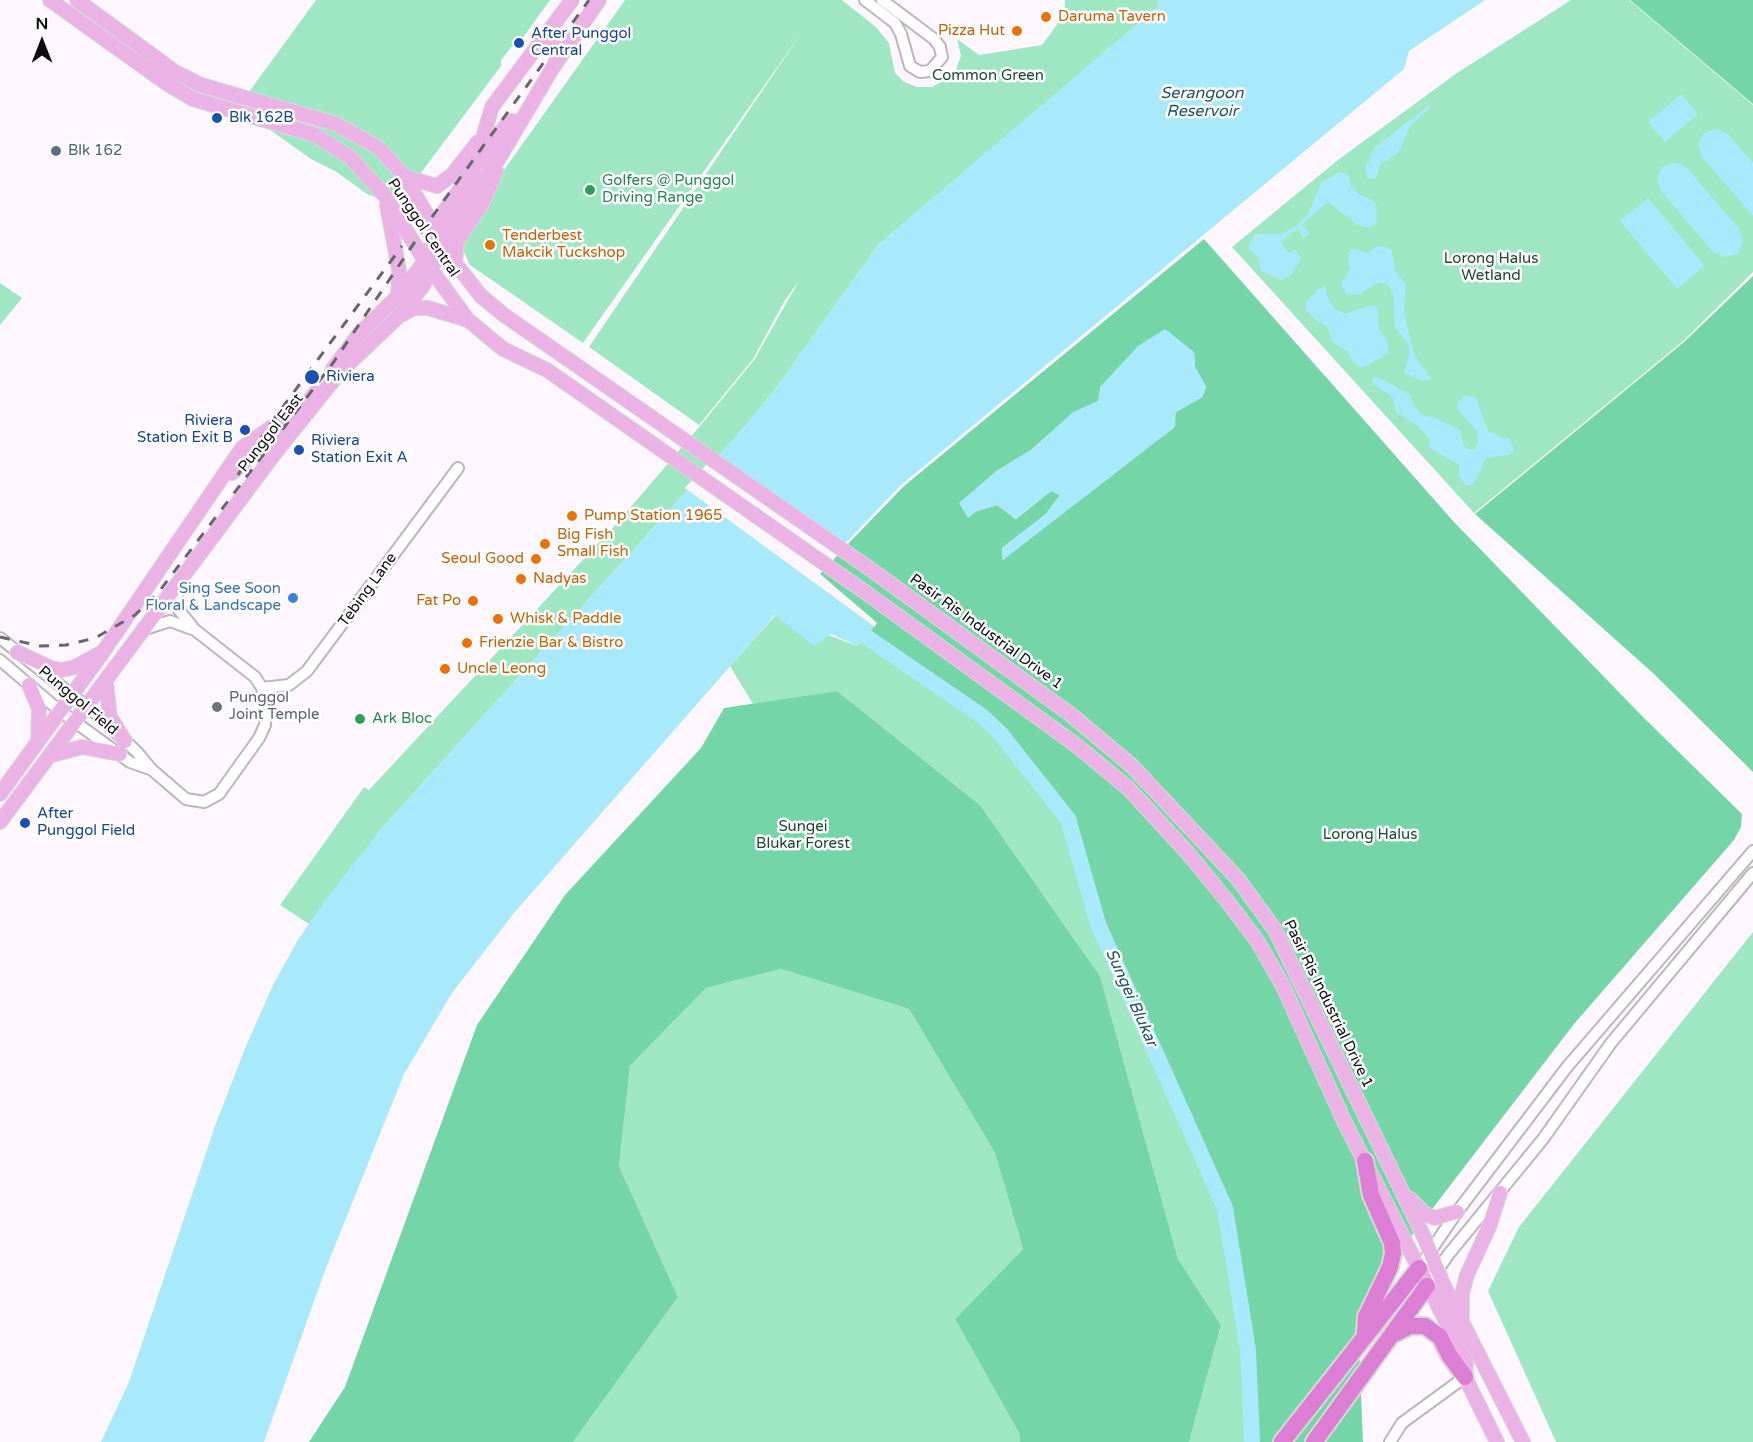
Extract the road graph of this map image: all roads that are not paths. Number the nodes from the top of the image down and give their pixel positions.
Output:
1 (50, 0) edge
2 (77, 0) edge
3 (572, 0) edge
4 (599, 0) edge
5 (865, 0) edge
6 (882, 0) edge
7 (529, 54) junction
8 (552, 69) junction
9 (519, 123) junction
10 (483, 135) junction
11 (498, 160) junction
12 (473, 171) junction
13 (405, 177) junction
14 (385, 196) junction
15 (440, 236) junction
16 (455, 263) junction
17 (428, 265) junction
18 (398, 296) junction
19 (397, 318) junction
20 (468, 320) junction
21 (643, 411) joint
22 (458, 468) dead end
23 (222, 481) junction
24 (240, 501) junction
25 (176, 587) junction
26 (145, 629) junction
27 (195, 630) junction
28 (0, 638) edge
29 (17, 652) junction
30 (103, 652) junction
31 (0, 660) edge
32 (106, 682) junction
33 (29, 685) junction
34 (262, 688) junction
35 (72, 695) junction
36 (87, 707) junction
37 (60, 711) junction
38 (76, 722) junction
39 (125, 741) junction
40 (38, 744) junction
41 (120, 754) junction
42 (52, 755) junction
43 (151, 769) junction
44 (0, 794) edge
45 (0, 822) edge
46 (1753, 851) edge
47 (1753, 873) edge
48 (1365, 1161) junction
49 (1400, 1189) junction
50 (1500, 1192) junction
51 (1457, 1212) junction
52 (1430, 1251) junction
53 (1419, 1268) junction
54 (1438, 1270) junction
55 (1427, 1286) junction
56 (1462, 1321) junction
57 (1365, 1334) junction
58 (1392, 1335) junction
59 (1465, 1377) junction
60 (1282, 1442) edge
61 (1314, 1442) edge
62 (1390, 1442) edge
63 (1497, 1442) edge
64 (1523, 1442) edge

1 - 14 main road, Punggol Central
2 - 13 main road, Punggol Central
3 - 7 main road, Punggol East
4 - 8 main road, Punggol East
5 - 6 street
7 - 8 main road
7 - 10 main road, Punggol East
8 - 9 main road, Punggol East
9 - 11 main road, Punggol East
9 - 12 main road
10 - 12 main road, Punggol East
10 - 13 main road
11 - 15 main road, Punggol East
11 - 16 main road
12 - 15 main road, Punggol East
13 - 15 main road, Punggol Central
14 - 17 main road, Punggol Central
14 - 18 main road
15 - 16 main road, Punggol Central
15 - 17 main road, Punggol East
16 - 21 main road, Punggol Central
17 - 18 main road, Punggol East
17 - 19 main road, Punggol East
17 - 20 main road, Punggol Central
18 - 23 main road, Punggol East
19 - 20 main road
19 - 24 main road, Punggol East
20 - 48 main road, Punggol Central
21 - 49 main road, Pasir Ris Industrial Drive 1
22 - 34 street, Tebing Lane
23 - 24 main road
23 - 30 main road, Punggol East
24 - 25 main road, Punggol East
25 - 26 main road, Punggol East
25 - 27 street
26 - 27 street
26 - 32 main road, Punggol East
27 - 34 street
28 - 29 street, Punggol Field
29 - 30 main road
29 - 35 street, Punggol Field
30 - 35 main road, Punggol East
31 - 33 street, Punggol Field
32 - 36 main road, Punggol East
32 - 39 main road
33 - 37 street, Punggol Field
33 - 40 main road
34 - 43 street, Punggol Field
35 - 36 street, Punggol Field
35 - 37 main road, Punggol East
36 - 38 main road, Punggol East
36 - 39 street, Punggol Field
37 - 38 street, Punggol Field
37 - 40 main road, Punggol East
38 - 41 street, Punggol Field
38 - 42 main road, Punggol East
39 - 43 street, Punggol Field
40 - 44 main road, Punggol East
41 - 42 main road
41 - 43 street, Punggol Field
42 - 45 main road, Punggol East
46 - 51 street
47 - 50 street
48 - 53 main road
48 - 57 highway
49 - 51 main road
49 - 52 main road, Pasir Ris Industrial Drive 1
50 - 54 street
50 - 56 main road
51 - 52 street
52 - 53 street
52 - 54 main road, Pasir Ris Industrial Drive 1
53 - 55 main road
53 - 57 highway
54 - 55 street
54 - 56 main road, Pasir Ris Industrial Drive 1
55 - 58 highway
55 - 59 main road
56 - 64 main road, Pasir Ris Industrial Drive 1
57 - 60 highway
58 - 59 highway
58 - 61 highway
59 - 62 street
59 - 63 main road

